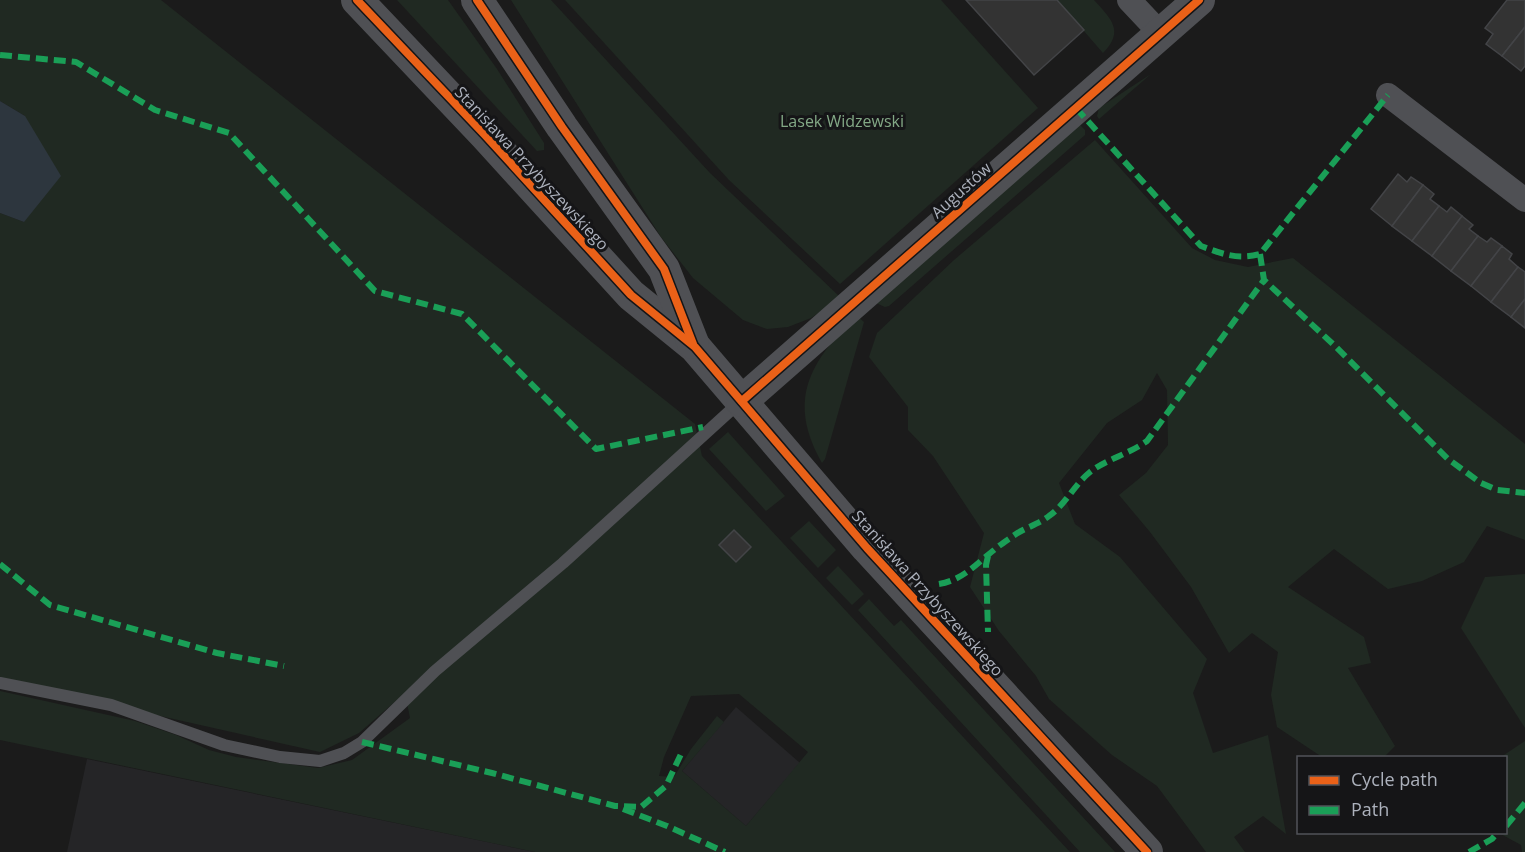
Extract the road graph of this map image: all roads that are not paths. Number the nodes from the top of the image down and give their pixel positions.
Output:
1 (357, 0) edge
2 (477, 0) edge
3 (1129, 0) edge
4 (1199, 0) edge
5 (1161, 34) junction
6 (1388, 95) dead end
7 (1525, 200) edge
8 (695, 347) junction
9 (742, 401) junction
10 (0, 683) edge
11 (1147, 852) edge

1 - 8 street, Stanisława Przybyszewskiego
2 - 8 street, Stanisława Przybyszewskiego
3 - 5 street
4 - 5 street, Augustów
5 - 9 street, Augustów
6 - 7 street
8 - 9 street, Stanisława Przybyszewskiego
9 - 10 lane
9 - 11 street, Stanisława Przybyszewskiego

